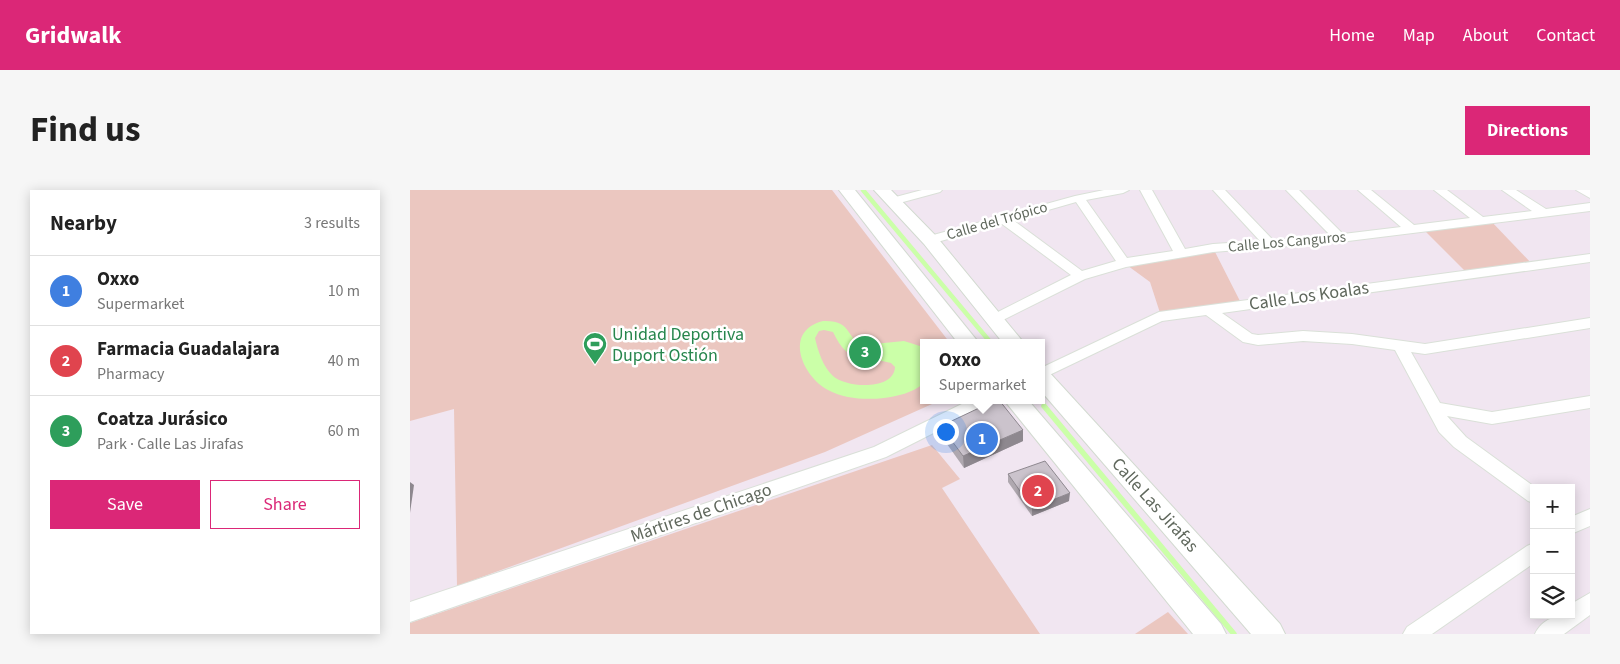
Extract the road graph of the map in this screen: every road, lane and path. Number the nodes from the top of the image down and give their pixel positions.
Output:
1 (847, 190) edge
2 (936, 190) edge
3 (1123, 190) edge
4 (1146, 190) edge
5 (1219, 190) edge
6 (1292, 190) edge
7 (1364, 190) edge
8 (1440, 190) edge
9 (1508, 190) edge
10 (1582, 190) edge
11 (887, 195) edge
12 (1590, 195) edge
13 (1078, 198) junction
14 (1590, 207) edge
15 (1544, 213) junction
16 (1005, 220) junction
17 (1481, 221) junction
18 (1411, 229) junction
19 (1340, 238) junction
20 (930, 240) junction
21 (1269, 243) junction
22 (1181, 253) junction
23 (1590, 258) edge
24 (1124, 263) junction
25 (1080, 276) junction
26 (1207, 309) junction
27 (995, 319) junction
28 (1590, 324) edge
29 (966, 339) edge
30 (1011, 339) edge
31 (1400, 345) junction
32 (1045, 374) edge
33 (1045, 381) edge
34 (1590, 402) edge
35 (977, 404) edge
36 (1018, 404) edge
37 (1434, 408) junction
38 (1530, 493) edge
39 (1530, 555) edge
40 (1590, 603) edge
41 (410, 612) edge
42 (1211, 634) edge
43 (1270, 634) edge
44 (1414, 634) edge
45 (1546, 634) edge

1 - 29 main road
2 - 11 street
3 - 13 street, Calle del Trópico
4 - 22 street
5 - 21 street
6 - 19 street
7 - 18 street
8 - 17 street
9 - 15 street
10 - 12 street
11 - 20 main road
13 - 16 street, Calle del Trópico
13 - 24 street
14 - 15 street, Calle Los Canguros
15 - 17 street, Calle Los Canguros
16 - 20 street, Calle del Trópico
16 - 25 street
17 - 18 street, Calle Los Canguros
18 - 19 street, Calle Los Canguros
19 - 21 street, Calle Los Canguros
20 - 27 main road
21 - 22 street, Calle Los Canguros
22 - 24 street, Calle Los Canguros
23 - 26 street, Calle Los Koalas
24 - 25 street, Calle Los Canguros
25 - 27 street, Calle Los Canguros
26 - 31 street
26 - 32 street, Calle Los Koalas
27 - 30 main road
28 - 31 street
31 - 37 street
33 - 43 main road, Calle Las Jirafas
34 - 37 street
35 - 41 street, Mártires de Chicago
36 - 42 main road
37 - 38 street
39 - 44 street
40 - 45 street

